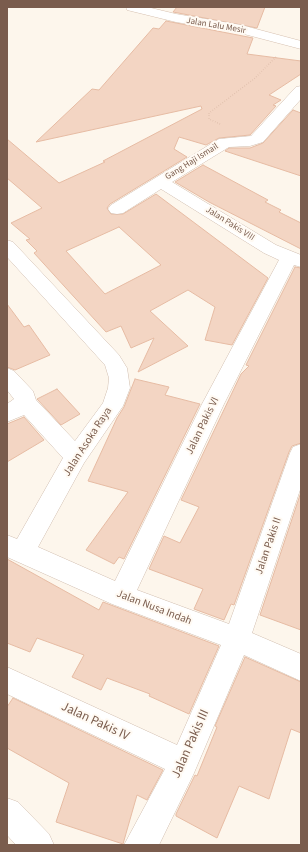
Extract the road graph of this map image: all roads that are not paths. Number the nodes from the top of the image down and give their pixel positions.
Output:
1 (132, 7) edge
2 (301, 45) edge
3 (301, 90) edge
4 (161, 182) junction
5 (117, 209) dead end
6 (7, 246) edge
7 (295, 259) edge
8 (7, 376) edge
9 (25, 402) junction
10 (7, 414) edge
11 (301, 453) edge
12 (76, 457) junction
13 (15, 549) edge
14 (121, 596) junction
15 (237, 639) junction
16 (301, 668) edge
17 (7, 680) edge
18 (184, 763) junction
19 (7, 812) edge
20 (38, 845) edge
21 (140, 845) edge

1 - 2 street, Jalan Lalu Mesir
3 - 4 street, Gang Haji Ismail
4 - 5 street, Gang Haji Ismail
4 - 7 street, Jalan Pakis VIII
6 - 12 street, Jalan Asoka Raya
7 - 14 street, Jalan Pakis VI
8 - 9 street
9 - 10 street
9 - 12 street
11 - 15 street, Jalan Pakis II
12 - 13 street, Jalan Asoka Raya
13 - 14 street, Jalan Nusa Indah
14 - 15 street, Jalan Nusa Indah
15 - 16 street, Jalan Nusa Indah
15 - 18 street, Jalan Pakis III
17 - 18 street, Jalan Pakis IV
18 - 21 street, Jalan Pakis III
19 - 20 street

